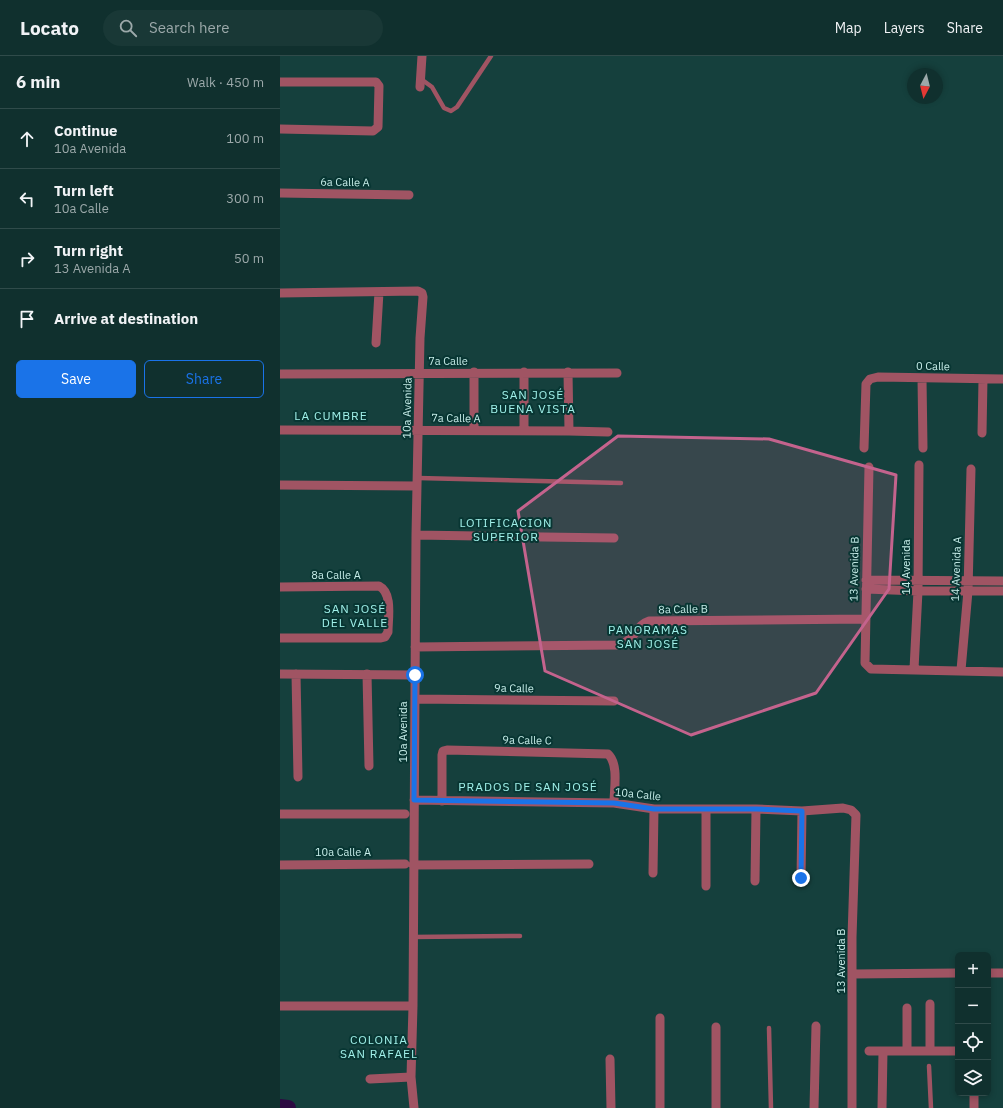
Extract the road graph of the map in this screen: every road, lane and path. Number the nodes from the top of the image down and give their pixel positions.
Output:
1 (422, 56) edge
2 (490, 56) edge
3 (280, 82) edge
4 (420, 83) joint
5 (280, 129) edge
6 (280, 193) edge
7 (409, 195) dead end
8 (380, 292) junction
9 (280, 293) edge
10 (376, 342) dead end
11 (474, 372) junction
12 (524, 372) junction
13 (568, 372) junction
14 (420, 373) junction
15 (617, 373) dead end
16 (280, 374) edge
17 (922, 378) junction
18 (1003, 378) edge
19 (983, 379) junction
20 (280, 430) edge
21 (419, 430) junction
22 (474, 430) junction
23 (524, 431) junction
24 (569, 431) junction
25 (608, 432) dead end
26 (982, 433) dead end
27 (864, 448) dead end
28 (923, 448) dead end
29 (919, 465) dead end
30 (868, 467) dead end
31 (971, 468) dead end
32 (418, 482) junction
33 (621, 483) dead end
34 (280, 485) edge
35 (416, 535) junction
36 (614, 538) dead end
37 (917, 580) junction
38 (968, 581) junction
39 (1003, 581) edge
40 (866, 584) junction
41 (280, 587) edge
42 (918, 591) junction
43 (968, 591) junction
44 (1003, 591) edge
45 (866, 619) junction
46 (280, 638) edge
47 (415, 647) junction
48 (914, 669) junction
49 (961, 670) junction
50 (1003, 672) edge
51 (280, 674) edge
52 (296, 674) junction
53 (366, 674) junction
54 (415, 675) junction
55 (415, 699) junction
56 (614, 701) dead end
57 (369, 766) dead end
58 (298, 777) dead end
59 (414, 800) junction
60 (442, 801) junction
61 (614, 803) junction
62 (654, 809) junction
63 (756, 809) junction
64 (706, 810) junction
65 (802, 811) junction
66 (280, 814) edge
67 (405, 814) dead end
68 (856, 815) joint
69 (409, 864) junction
70 (589, 864) dead end
71 (280, 865) edge
72 (653, 873) dead end
73 (801, 878) dead end
74 (755, 881) dead end
75 (706, 886) dead end
76 (520, 936) dead end
77 (412, 937) junction
78 (955, 973) edge
79 (991, 973) edge
80 (1003, 973) edge
81 (853, 974) junction
82 (930, 1004) dead end
83 (280, 1006) edge
84 (413, 1006) junction
85 (907, 1008) dead end
86 (660, 1018) dead end
87 (816, 1026) dead end
88 (716, 1027) dead end
89 (769, 1028) dead end
90 (870, 1051) dead end
91 (883, 1051) junction
92 (907, 1051) junction
93 (930, 1051) junction
94 (955, 1051) edge
95 (610, 1059) dead end
96 (929, 1066) dead end
97 (411, 1077) junction
98 (370, 1079) dead end
99 (974, 1096) edge
100 (414, 1106) edge
101 (611, 1108) edge
102 (660, 1108) edge
103 (716, 1108) edge
104 (771, 1108) edge
105 (814, 1108) edge
106 (852, 1108) edge
107 (882, 1108) edge
108 (931, 1108) edge
109 (974, 1108) edge

1 - 4 street
2 - 4 lane
3 - 5 street
6 - 7 street, 6a Calle A
8 - 9 street
8 - 10 street
8 - 14 street, 10a Avenida
11 - 12 street, 7a Calle
11 - 14 street, 7a Calle
11 - 22 street
12 - 13 street, 7a Calle
12 - 23 street
13 - 15 street, 7a Calle
13 - 24 street
14 - 16 street, 7a Calle
14 - 21 street, 10a Avenida
17 - 19 street, 0 Calle
17 - 27 street, 0 Calle
17 - 28 street
18 - 19 street, 0 Calle
19 - 26 street
20 - 21 street, 7a Calle A
21 - 22 street, 7a Calle A
21 - 32 street, 10a Avenida
22 - 23 street, 7a Calle A
23 - 24 street, 7a Calle A
24 - 25 street, 7a Calle A
29 - 37 street, 14 Avenida
30 - 40 street, 13 Avenida B
31 - 38 street, 14 Avenida A
32 - 33 lane
32 - 34 street
32 - 35 street, 10a Avenida
35 - 36 street
35 - 47 street, 10a Avenida
37 - 38 street
37 - 40 street
37 - 42 street, 14 Avenida
38 - 39 street
38 - 43 street, 14 Avenida A
40 - 42 street
40 - 45 street, 13 Avenida B
41 - 46 street, 8a Calle A
42 - 43 street
42 - 48 street, 14 Avenida
43 - 44 street
43 - 49 street, 14 Avenida A
45 - 47 street, 8a Calle B
45 - 48 street, 13 Avenida B
47 - 54 street, 10a Avenida
48 - 49 street
49 - 50 street
51 - 52 street
52 - 53 street
52 - 58 street
53 - 54 street
53 - 57 street
54 - 55 street, 10a Avenida
55 - 56 street, 9a Calle
55 - 59 street, 10a Avenida
59 - 60 street, 10a Calle
59 - 69 street, 10a Avenida
60 - 61 street, 10a Calle
60 - 61 street, 9a Calle C
61 - 62 street, 10a Calle
62 - 64 street, 10a Calle
62 - 72 street
63 - 64 street, 10a Calle
63 - 65 street, 10a Calle
63 - 74 street
64 - 75 street
65 - 68 street, 10a Calle
65 - 73 street
66 - 67 street
68 - 81 street, 13 Avenida B
69 - 70 street, 10a Calle A
69 - 71 street, 10a Calle A
69 - 77 street, 10a Avenida
76 - 77 lane
77 - 84 street, 10a Avenida
78 - 81 street
79 - 80 street
81 - 106 street, 13 Avenida B
82 - 93 street
83 - 84 street
84 - 97 street, 10a Avenida
85 - 92 street
86 - 102 street
87 - 105 street
88 - 103 street
89 - 104 lane
90 - 91 street
91 - 92 street
91 - 107 street
92 - 93 street
93 - 94 street
95 - 101 street
96 - 108 lane
97 - 98 street
97 - 100 street, 10a Avenida
99 - 109 street

